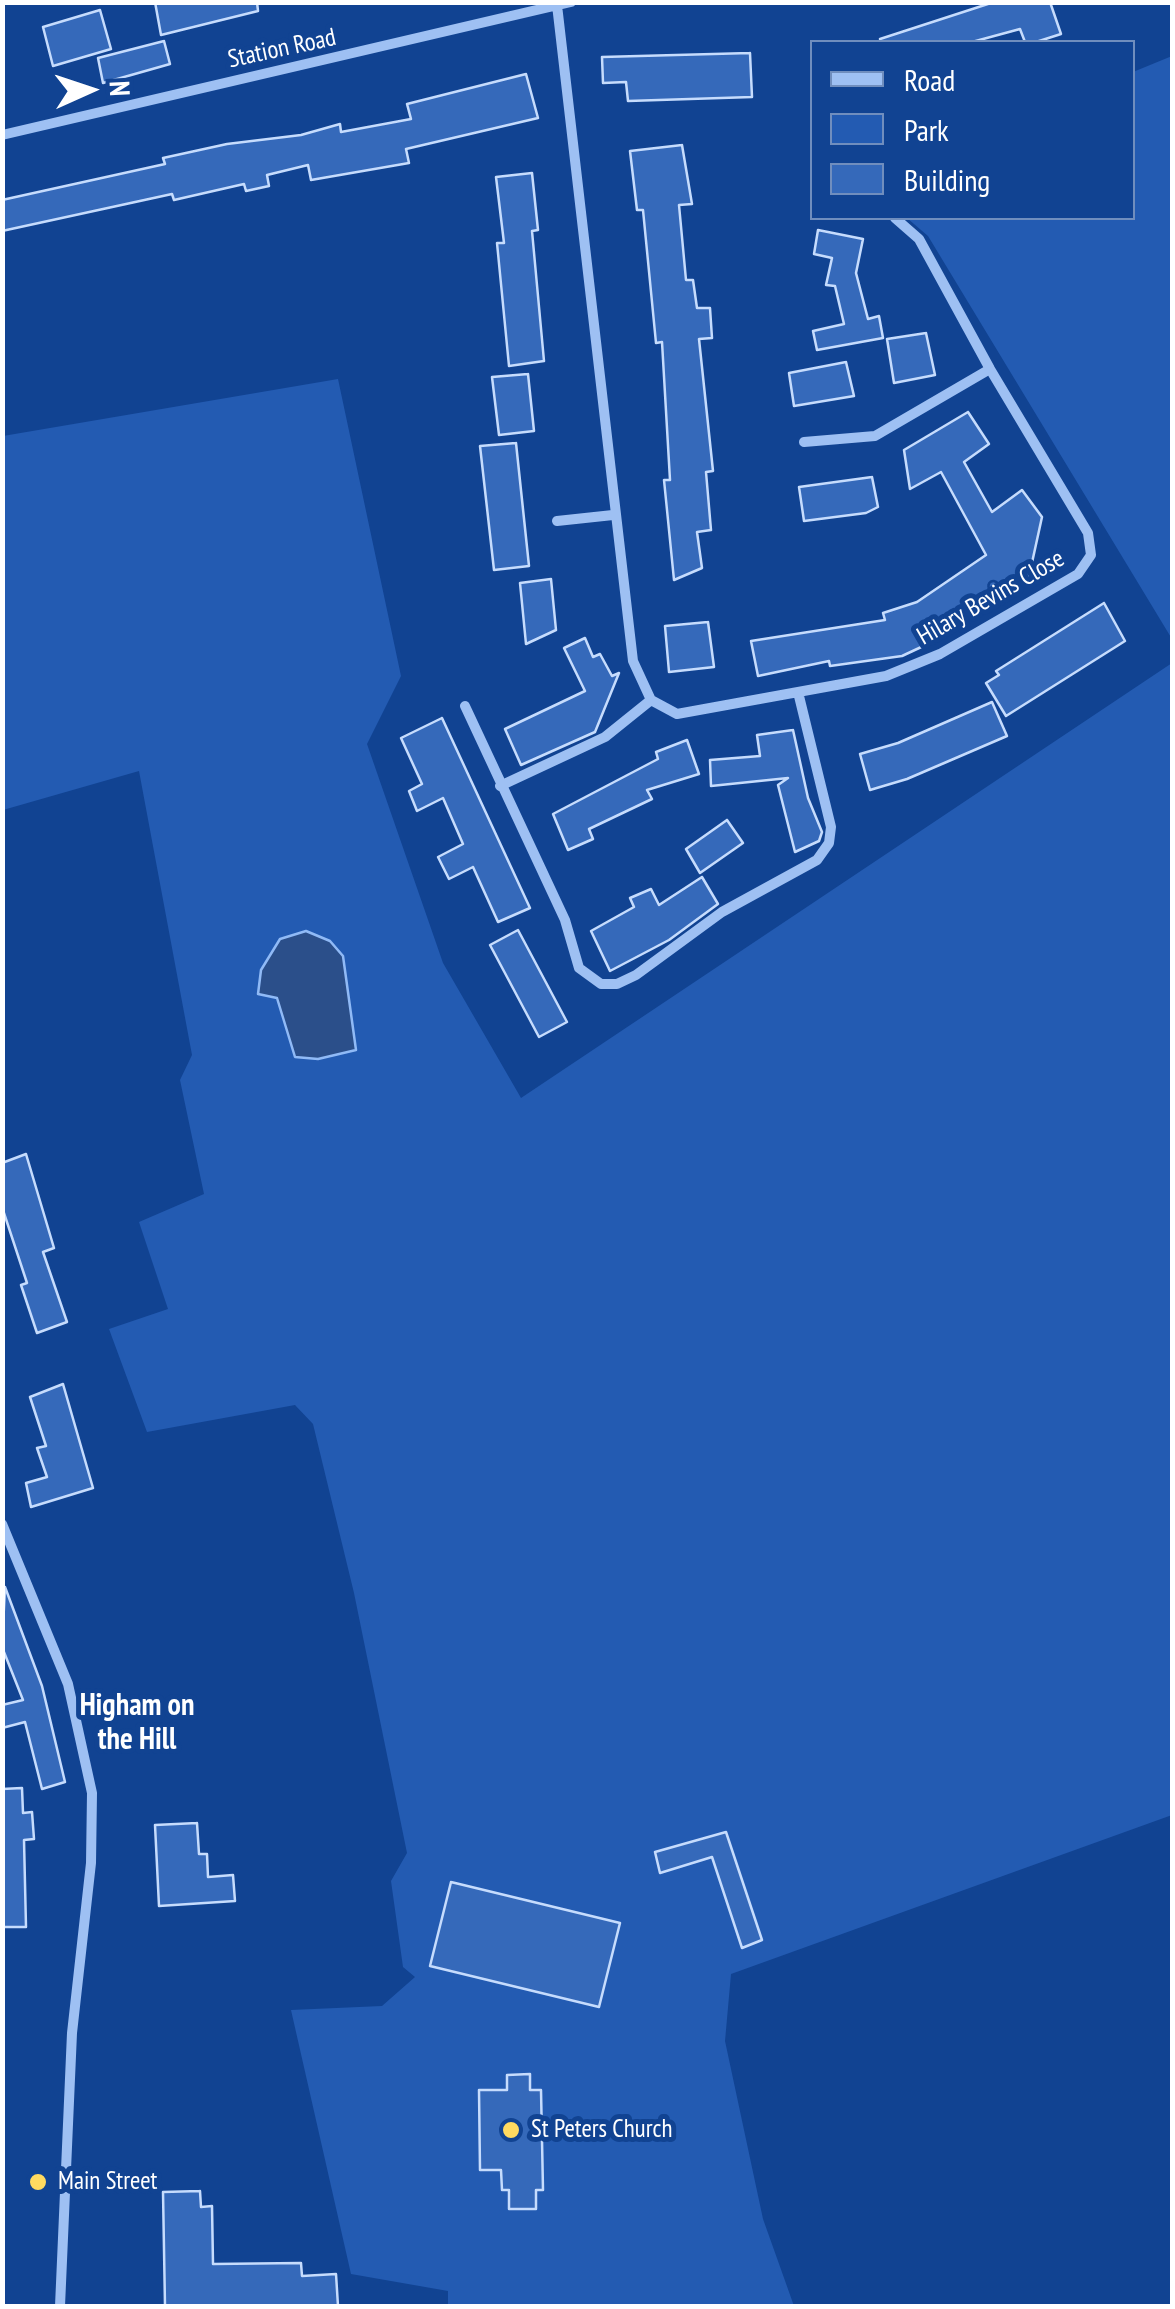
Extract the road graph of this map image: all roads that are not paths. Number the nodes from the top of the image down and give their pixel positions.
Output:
1 (571, 2) edge
2 (556, 5) junction
3 (2, 136) edge
4 (898, 220) edge
5 (990, 369) junction
6 (804, 442) dead end
7 (614, 515) junction
8 (558, 521) dead end
9 (798, 692) junction
10 (651, 700) junction
11 (465, 706) dead end
12 (500, 786) junction
13 (2, 1524) edge
14 (60, 2306) edge

1 - 2 street, Station Road
2 - 3 street, Station Road
2 - 7 street
4 - 5 street, Hilary Bevins Close
5 - 6 street
5 - 9 street, Hilary Bevins Close
7 - 8 street
7 - 10 street
9 - 10 street, Hilary Bevins Close
9 - 12 street
10 - 12 street
11 - 12 street
13 - 14 street

